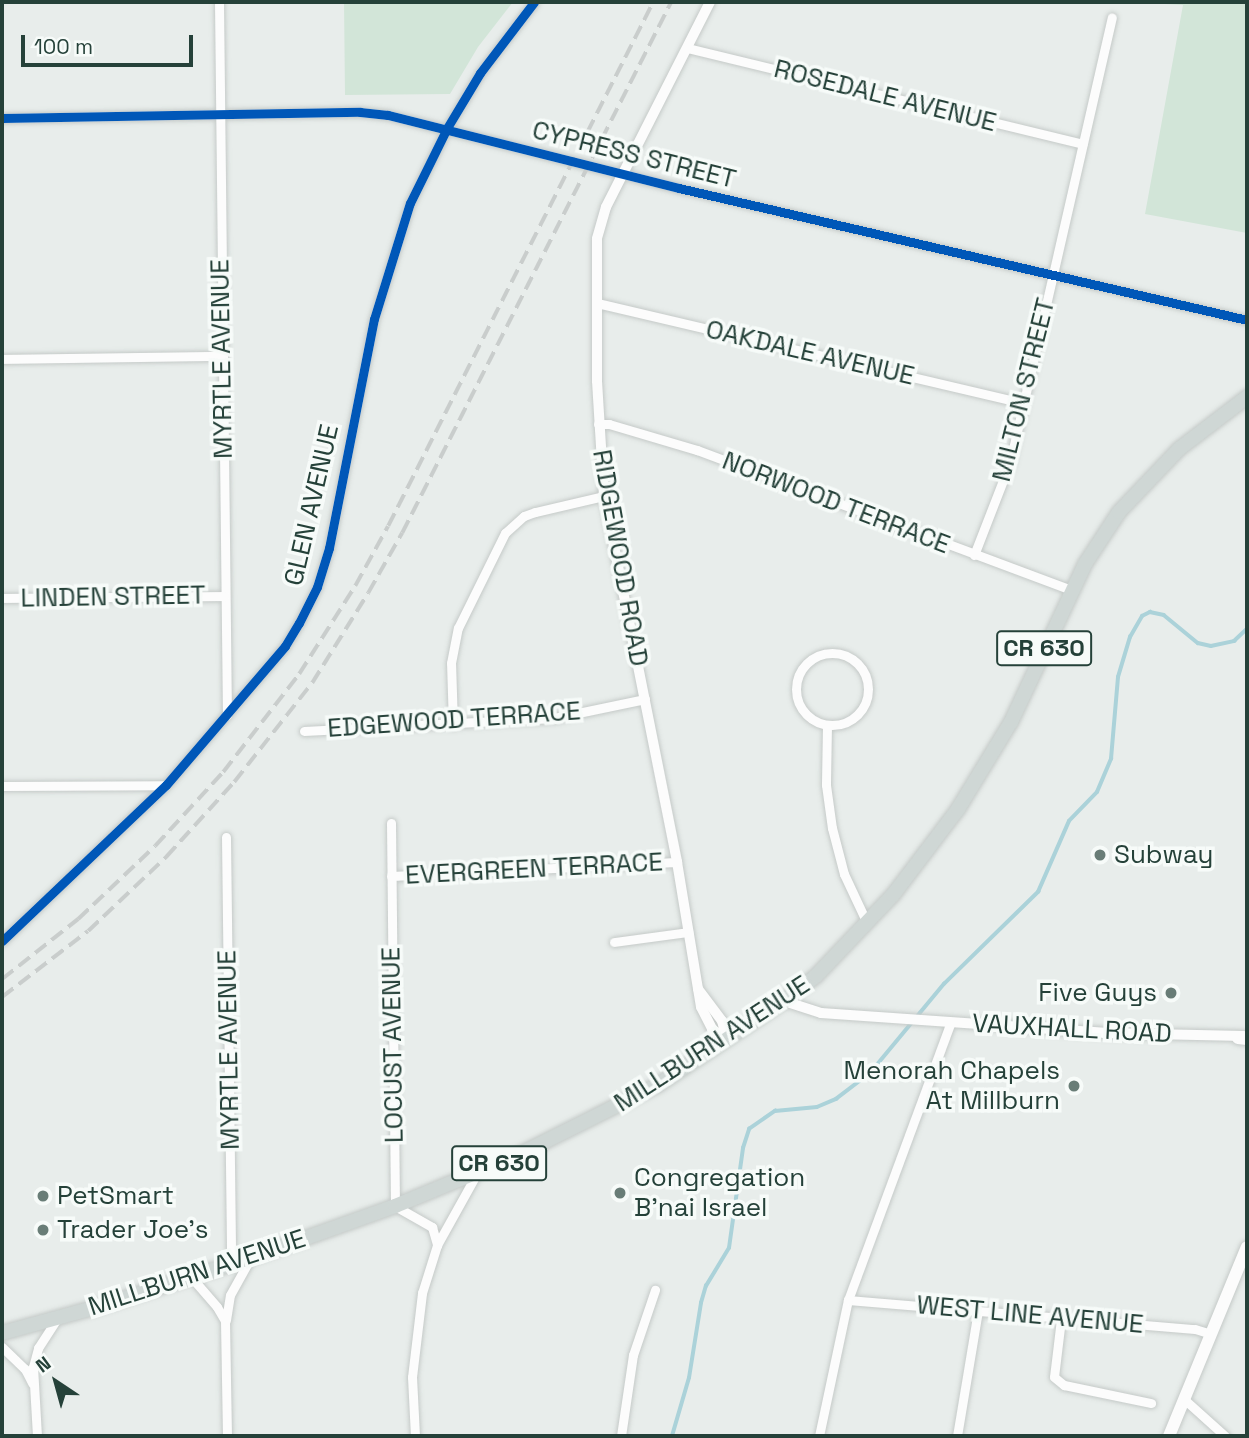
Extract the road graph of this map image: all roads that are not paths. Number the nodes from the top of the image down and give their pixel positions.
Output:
1 (219, 2) edge
2 (534, 2) edge
3 (710, 2) edge
4 (1112, 18) dead end
5 (687, 48) junction
6 (219, 115) junction
7 (2, 118) edge
8 (447, 128) junction
9 (1083, 144) junction
10 (623, 174) junction
11 (1052, 273) junction
12 (597, 303) junction
13 (1247, 320) edge
14 (223, 356) junction
15 (2, 359) edge
16 (1247, 397) edge
17 (1023, 403) junction
18 (598, 424) junction
19 (604, 496) junction
20 (974, 555) junction
21 (1071, 590) junction
22 (224, 596) junction
23 (2, 598) edge
24 (645, 699) junction
25 (227, 715) junction
26 (453, 725) junction
27 (827, 725) junction
28 (304, 731) dead end
29 (166, 785) junction
30 (2, 786) edge
31 (391, 823) dead end
32 (226, 837) dead end
33 (677, 862) junction
34 (391, 876) junction
35 (867, 923) junction
36 (688, 932) junction
37 (2, 940) edge
38 (614, 942) dead end
39 (784, 1001) junction
40 (951, 1022) junction
41 (1244, 1038) edge
42 (727, 1040) junction
43 (478, 1171) junction
44 (396, 1206) junction
45 (437, 1245) junction
46 (1247, 1247) edge
47 (250, 1258) junction
48 (231, 1264) junction
49 (192, 1278) junction
50 (655, 1290) dead end
51 (848, 1300) junction
52 (978, 1311) junction
53 (57, 1318) junction
54 (1061, 1319) junction
55 (226, 1321) junction
56 (2, 1333) edge
57 (1211, 1334) junction
58 (2, 1347) edge
59 (33, 1384) junction
60 (1185, 1400) junction
61 (1151, 1403) dead end
62 (37, 1436) edge
63 (227, 1436) edge
64 (415, 1436) edge
65 (621, 1436) edge
66 (819, 1436) edge
67 (957, 1436) edge
68 (1169, 1436) edge
69 (1225, 1436) edge

1 - 6 street, MYRTLE AVENUE
2 - 8 street, GLEN AVENUE
3 - 5 street, RIDGEWOOD ROAD
4 - 9 street, MILTON STREET
5 - 9 street, ROSEDALE AVENUE
5 - 10 street, RIDGEWOOD ROAD
6 - 7 street, CYPRESS STREET
6 - 8 street, CYPRESS STREET
6 - 14 street, MYRTLE AVENUE
8 - 10 street, CYPRESS STREET
8 - 25 street, GLEN AVENUE
9 - 11 street, MILTON STREET
10 - 11 street, CYPRESS STREET
10 - 12 street, RIDGEWOOD ROAD
11 - 13 street, CYPRESS STREET
11 - 17 street, MILTON STREET
12 - 17 street, OAKDALE AVENUE
12 - 18 street, RIDGEWOOD ROAD
14 - 15 street
14 - 22 street, MYRTLE AVENUE
16 - 21 main road, MILLBURN AVENUE / CR 630
17 - 20 street, MILTON STREET
18 - 19 street, RIDGEWOOD ROAD
18 - 20 street, NORWOOD TERRACE
19 - 24 street, RIDGEWOOD ROAD
19 - 26 street
20 - 21 street, NORWOOD TERRACE
21 - 35 main road, MILLBURN AVENUE / CR 630
22 - 23 street, LINDEN STREET
22 - 25 street, MYRTLE AVENUE
24 - 26 street, EDGEWOOD TERRACE
24 - 33 street, RIDGEWOOD ROAD
25 - 29 street, GLEN AVENUE
26 - 28 street, EDGEWOOD TERRACE
27 - 27 street
27 - 35 street
29 - 30 street
29 - 37 street, GLEN AVENUE
31 - 34 street, LOCUST AVENUE
32 - 48 street, MYRTLE AVENUE
33 - 34 street, EVERGREEN TERRACE
33 - 36 street, RIDGEWOOD ROAD
34 - 44 street, LOCUST AVENUE
35 - 39 main road, MILLBURN AVENUE / CR 630
36 - 38 street
36 - 42 street, RIDGEWOOD ROAD
39 - 40 street, VAUXHALL ROAD
39 - 42 main road, MILLBURN AVENUE / CR 630
40 - 41 street, VAUXHALL ROAD
40 - 51 street
42 - 43 main road, MILLBURN AVENUE / CR 630
43 - 44 main road, MILLBURN AVENUE / CR 630
43 - 45 street
44 - 45 street
44 - 47 main road, MILLBURN AVENUE / CR 630
45 - 64 street
46 - 57 main road
47 - 48 main road, MILLBURN AVENUE / CR 630
47 - 55 street
48 - 49 main road, MILLBURN AVENUE / CR 630
49 - 53 main road, MILLBURN AVENUE / CR 630
49 - 55 street
50 - 65 street
51 - 52 street, WEST LINE AVENUE
51 - 66 street
52 - 54 street, WEST LINE AVENUE
52 - 67 street
53 - 56 main road, MILLBURN AVENUE / CR 630
53 - 59 street
54 - 57 street, WEST LINE AVENUE
54 - 61 street
55 - 63 street
57 - 60 main road
58 - 59 street
59 - 62 street
60 - 68 main road
60 - 69 street

